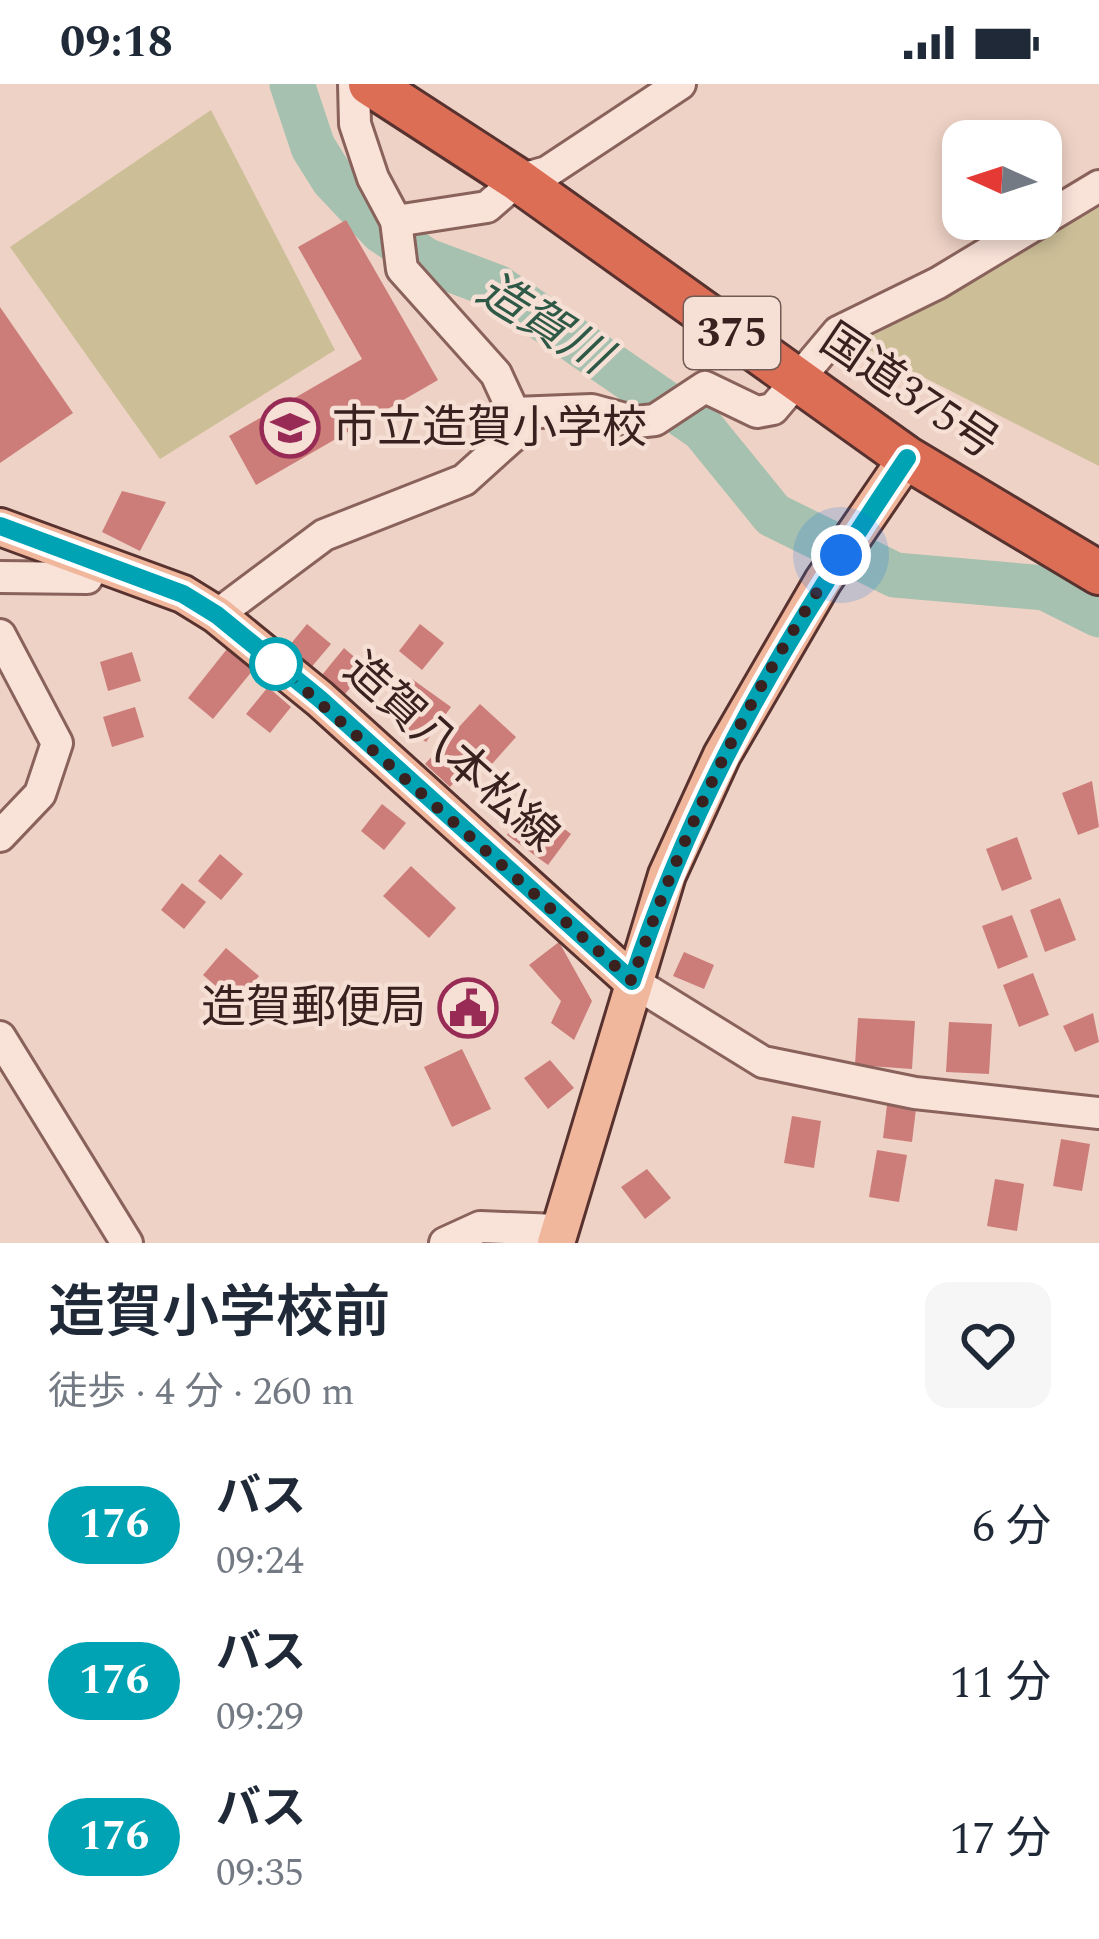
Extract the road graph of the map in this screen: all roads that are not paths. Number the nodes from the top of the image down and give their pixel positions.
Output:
1 (354, 84) edge
2 (370, 84) edge
3 (680, 84) edge
4 (518, 180) junction
5 (1099, 186) edge
6 (396, 221) junction
7 (798, 379) junction
8 (514, 413) junction
9 (907, 458) junction
10 (0, 526) edge
11 (95, 564) junction
12 (1099, 573) edge
13 (0, 577) edge
14 (217, 615) junction
15 (0, 635) edge
16 (0, 836) edge
17 (632, 981) junction
18 (0, 1037) edge
19 (1099, 1113) edge
20 (557, 1236) edge
21 (128, 1243) edge
22 (445, 1243) edge

1 - 6 street
2 - 4 highway, 国道375号 / 375
3 - 4 street
4 - 6 street
4 - 7 highway, 国道375号 / 375
5 - 7 street
6 - 8 street
7 - 8 street
7 - 9 highway, 国道375号 / 375
8 - 14 street
9 - 12 highway, 国道375号 / 375
9 - 17 main road
10 - 11 main road, 造賀八本松線
11 - 13 street
11 - 14 main road, 造賀八本松線
14 - 17 main road, 造賀八本松線
15 - 16 street
17 - 19 street
17 - 20 main road
18 - 21 street
20 - 22 street

